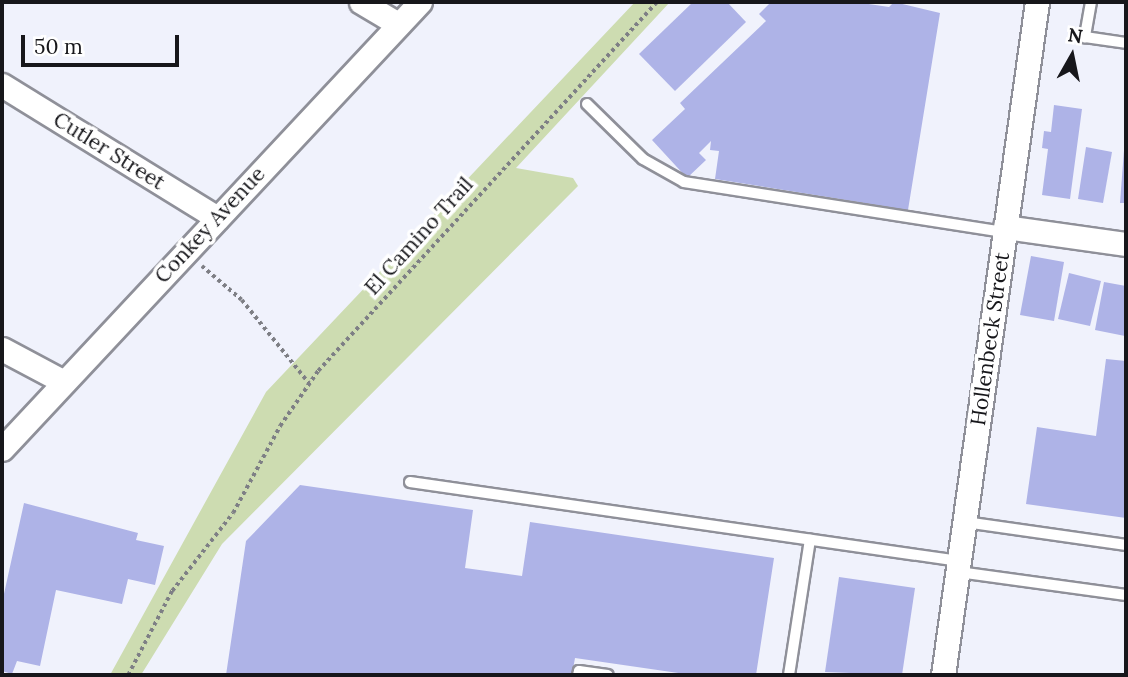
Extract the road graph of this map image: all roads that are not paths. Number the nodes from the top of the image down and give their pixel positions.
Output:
1 (361, 2) edge
2 (420, 2) edge
3 (1037, 2) edge
4 (1091, 2) edge
5 (398, 24) junction
6 (1126, 43) edge
7 (2, 85) edge
8 (587, 104) dead end
9 (217, 218) junction
10 (1005, 230) junction
11 (1126, 244) edge
12 (2, 349) edge
13 (64, 382) junction
14 (2, 449) edge
15 (410, 482) dead end
16 (965, 522) junction
17 (810, 540) junction
18 (1126, 545) edge
19 (958, 567) junction
20 (1126, 595) edge
21 (578, 675) edge
22 (608, 675) edge
23 (789, 675) edge
24 (943, 675) edge

1 - 5 street
2 - 5 street, Conkey Avenue
3 - 10 street, Hollenbeck Street
4 - 6 lane
5 - 9 street, Conkey Avenue
7 - 9 street, Cutler Street
8 - 10 lane
9 - 13 street, Conkey Avenue
10 - 11 street
10 - 16 street, Hollenbeck Street
12 - 13 street
13 - 14 street, Conkey Avenue
15 - 17 lane
16 - 18 lane
16 - 19 street, Hollenbeck Street
17 - 19 lane
17 - 23 lane
19 - 20 lane
19 - 24 street, Hollenbeck Street
21 - 22 lane

